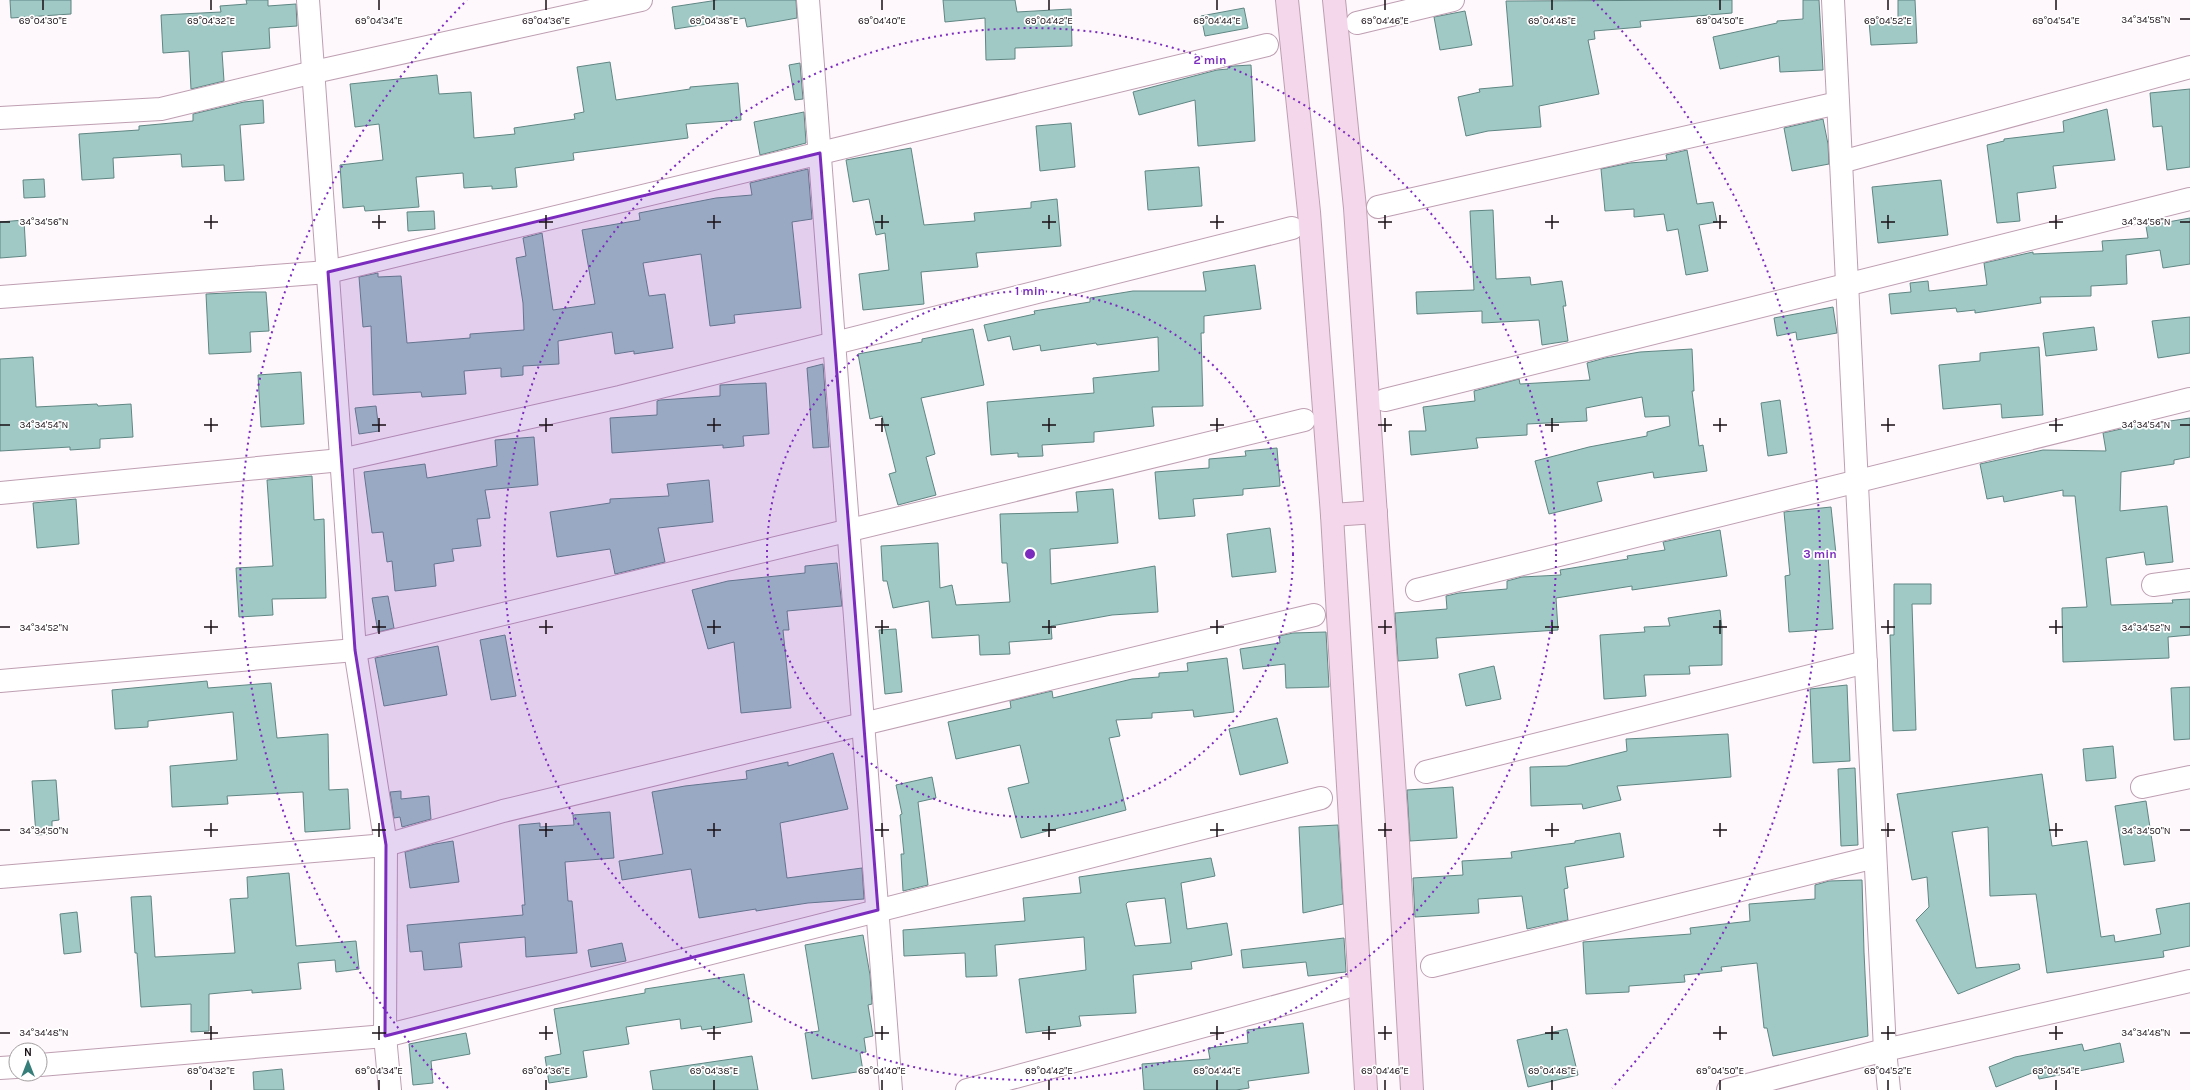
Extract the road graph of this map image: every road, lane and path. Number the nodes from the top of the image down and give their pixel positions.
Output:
1 (308, 0) edge
2 (641, 0) edge
3 (808, 0) edge
4 (1287, 0) edge
5 (1334, 0) edge
6 (1453, 0) edge
7 (1833, 0) edge
8 (1357, 23) dead end
9 (1267, 45) dead end
10 (2190, 67) edge
11 (314, 72) junction
12 (1838, 103) junction
13 (0, 118) edge
14 (820, 153) junction
15 (1841, 162) junction
16 (2190, 199) edge
17 (1378, 207) dead end
18 (1292, 228) dead end
19 (328, 272) junction
20 (1847, 284) junction
21 (0, 297) edge
22 (834, 343) junction
23 (2190, 399) edge
24 (1385, 400) dead end
25 (1304, 420) dead end
26 (341, 460) junction
27 (1857, 480) junction
28 (0, 493) edge
29 (1376, 512) junction
30 (1332, 515) junction
31 (849, 530) junction
32 (2190, 580) edge
33 (2153, 586) dead end
34 (1418, 590) dead end
35 (1314, 615) dead end
36 (355, 650) junction
37 (1866, 662) junction
38 (0, 681) edge
39 (864, 724) junction
40 (1426, 772) dead end
41 (2190, 777) edge
42 (2142, 787) dead end
43 (1321, 798) dead end
44 (386, 845) junction
45 (1875, 857) junction
46 (0, 877) edge
47 (878, 910) junction
48 (1432, 966) dead end
49 (2190, 981) edge
50 (1344, 988) dead end
51 (385, 1036) junction
52 (1885, 1050) junction
53 (48, 1064) edge
54 (390, 1090) edge
55 (891, 1090) edge
56 (967, 1090) edge
57 (1366, 1090) edge
58 (1412, 1090) edge
59 (1728, 1090) edge
60 (1889, 1090) edge

1 - 11 street
2 - 11 street
3 - 14 street
4 - 30 main road
5 - 29 main road
6 - 8 street
7 - 12 street
9 - 14 street
10 - 15 street
11 - 13 street
11 - 19 street
12 - 15 street
12 - 17 street
14 - 19 street
14 - 22 street
15 - 20 street
16 - 20 street
18 - 22 street
19 - 21 street
19 - 26 street
20 - 24 street
20 - 27 street
22 - 26 street
22 - 31 street
23 - 27 street
25 - 31 street
26 - 28 street
26 - 36 street
27 - 34 street
27 - 37 street
29 - 30 main road
29 - 58 main road
30 - 57 main road
31 - 36 street
31 - 39 street
32 - 33 street
35 - 39 street
36 - 38 street
36 - 44 street
37 - 40 street
37 - 45 street
39 - 44 street
39 - 47 street
41 - 42 street
43 - 47 street
44 - 46 street
44 - 51 street
45 - 48 street
45 - 52 street
47 - 51 street
47 - 55 street
49 - 52 street
50 - 56 street
51 - 53 street
51 - 54 street
52 - 59 street
52 - 60 street

